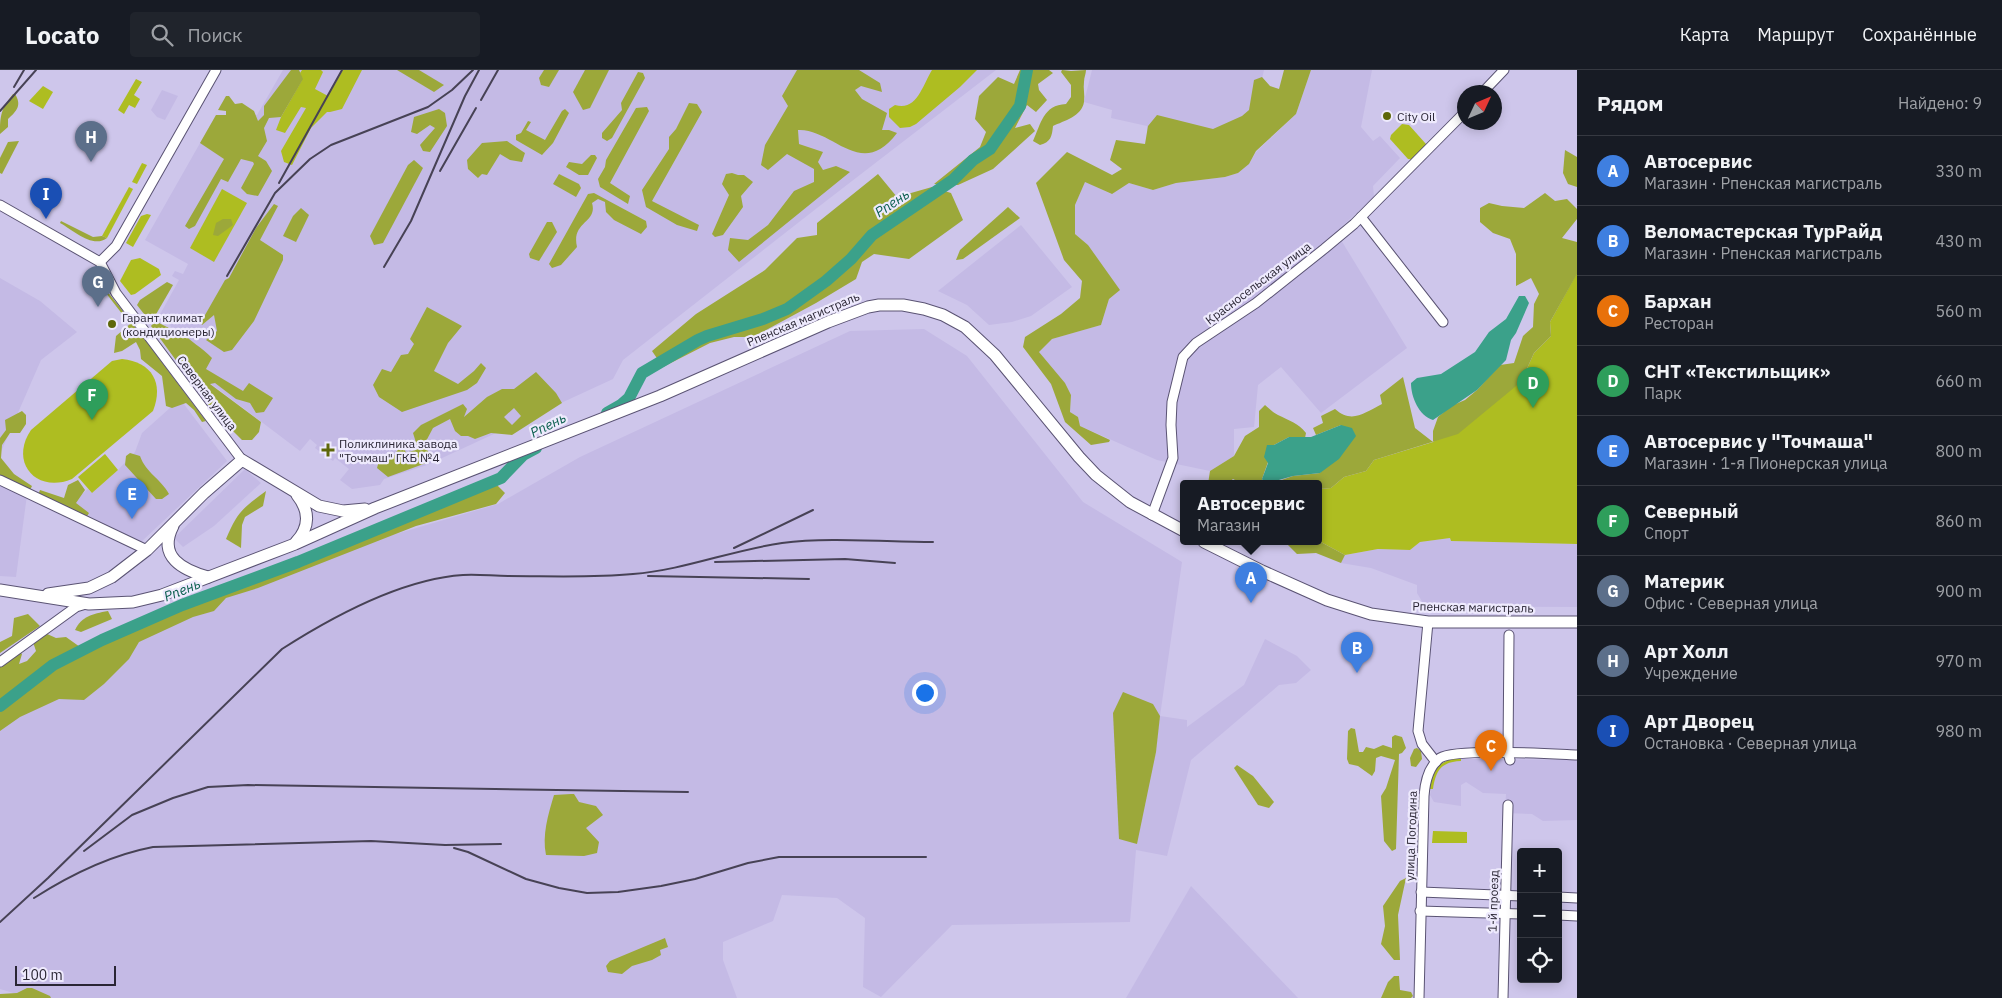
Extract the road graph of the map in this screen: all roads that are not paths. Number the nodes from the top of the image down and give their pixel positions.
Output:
1 (216, 70) edge
2 (1504, 70) edge
3 (1490, 85) edge
4 (1457, 120) edge
5 (0, 205) edge
6 (1361, 216) junction
7 (100, 262) junction
8 (1443, 322) dead end
9 (242, 460) junction
10 (0, 480) edge
11 (295, 493) junction
12 (375, 508) junction
13 (1152, 515) junction
14 (178, 518) junction
15 (1180, 529) edge
16 (295, 544) junction
17 (1210, 545) edge
18 (147, 550) junction
19 (208, 577) junction
20 (0, 590) edge
21 (38, 595) junction
22 (66, 601) junction
23 (89, 604) junction
24 (64, 616) junction
25 (1428, 622) junction
26 (1577, 622) edge
27 (1509, 635) dead end
28 (0, 662) edge
29 (1577, 754) edge
30 (1509, 757) junction
31 (1436, 762) junction
32 (1508, 805) dead end
33 (1421, 892) junction
34 (1505, 895) junction
35 (1517, 896) edge
36 (1562, 897) edge
37 (1577, 898) edge
38 (1420, 911) junction
39 (1504, 914) junction
40 (1517, 914) edge
41 (1562, 915) edge
42 (1577, 916) edge
43 (1419, 998) edge
44 (1502, 998) edge

1 - 7 street
2 - 3 street
4 - 6 street, Красносельская улица
5 - 7 street
6 - 8 street
6 - 13 street, Красносельская улица
7 - 9 street, Северная улица
9 - 11 main road, Рпенская магистраль
9 - 14 main road, Рпенская магистраль
10 - 18 street
11 - 12 main road, Рпенская магистраль
11 - 16 main road, Рпенская магистраль
12 - 13 main road, Рпенская магистраль
12 - 16 main road, Рпенская магистраль
13 - 15 main road, Рпенская магистраль
14 - 18 main road, Рпенская магистраль
14 - 19 main road, Рпенская магистраль
16 - 19 main road, Рпенская магистраль
17 - 25 main road, Рпенская магистраль
18 - 21 main road, Рпенская магистраль
19 - 23 main road, Рпенская магистраль
20 - 21 main road, Рпенская магистраль
21 - 22 main road, Рпенская магистраль
22 - 23 main road, Рпенская магистраль
22 - 24 street
23 - 24 street
24 - 28 street
25 - 26 main road, Рпенская магистраль
25 - 31 street
27 - 30 street
29 - 30 street
30 - 31 street
31 - 33 street, улица Погодина
32 - 34 street, 1-й проезд
33 - 34 street
33 - 38 street, улица Погодина
34 - 35 street
34 - 39 street, 1-й проезд
36 - 37 street
38 - 39 street
38 - 43 street, улица Погодина
39 - 40 street
39 - 44 street, 1-й проезд
41 - 42 street

